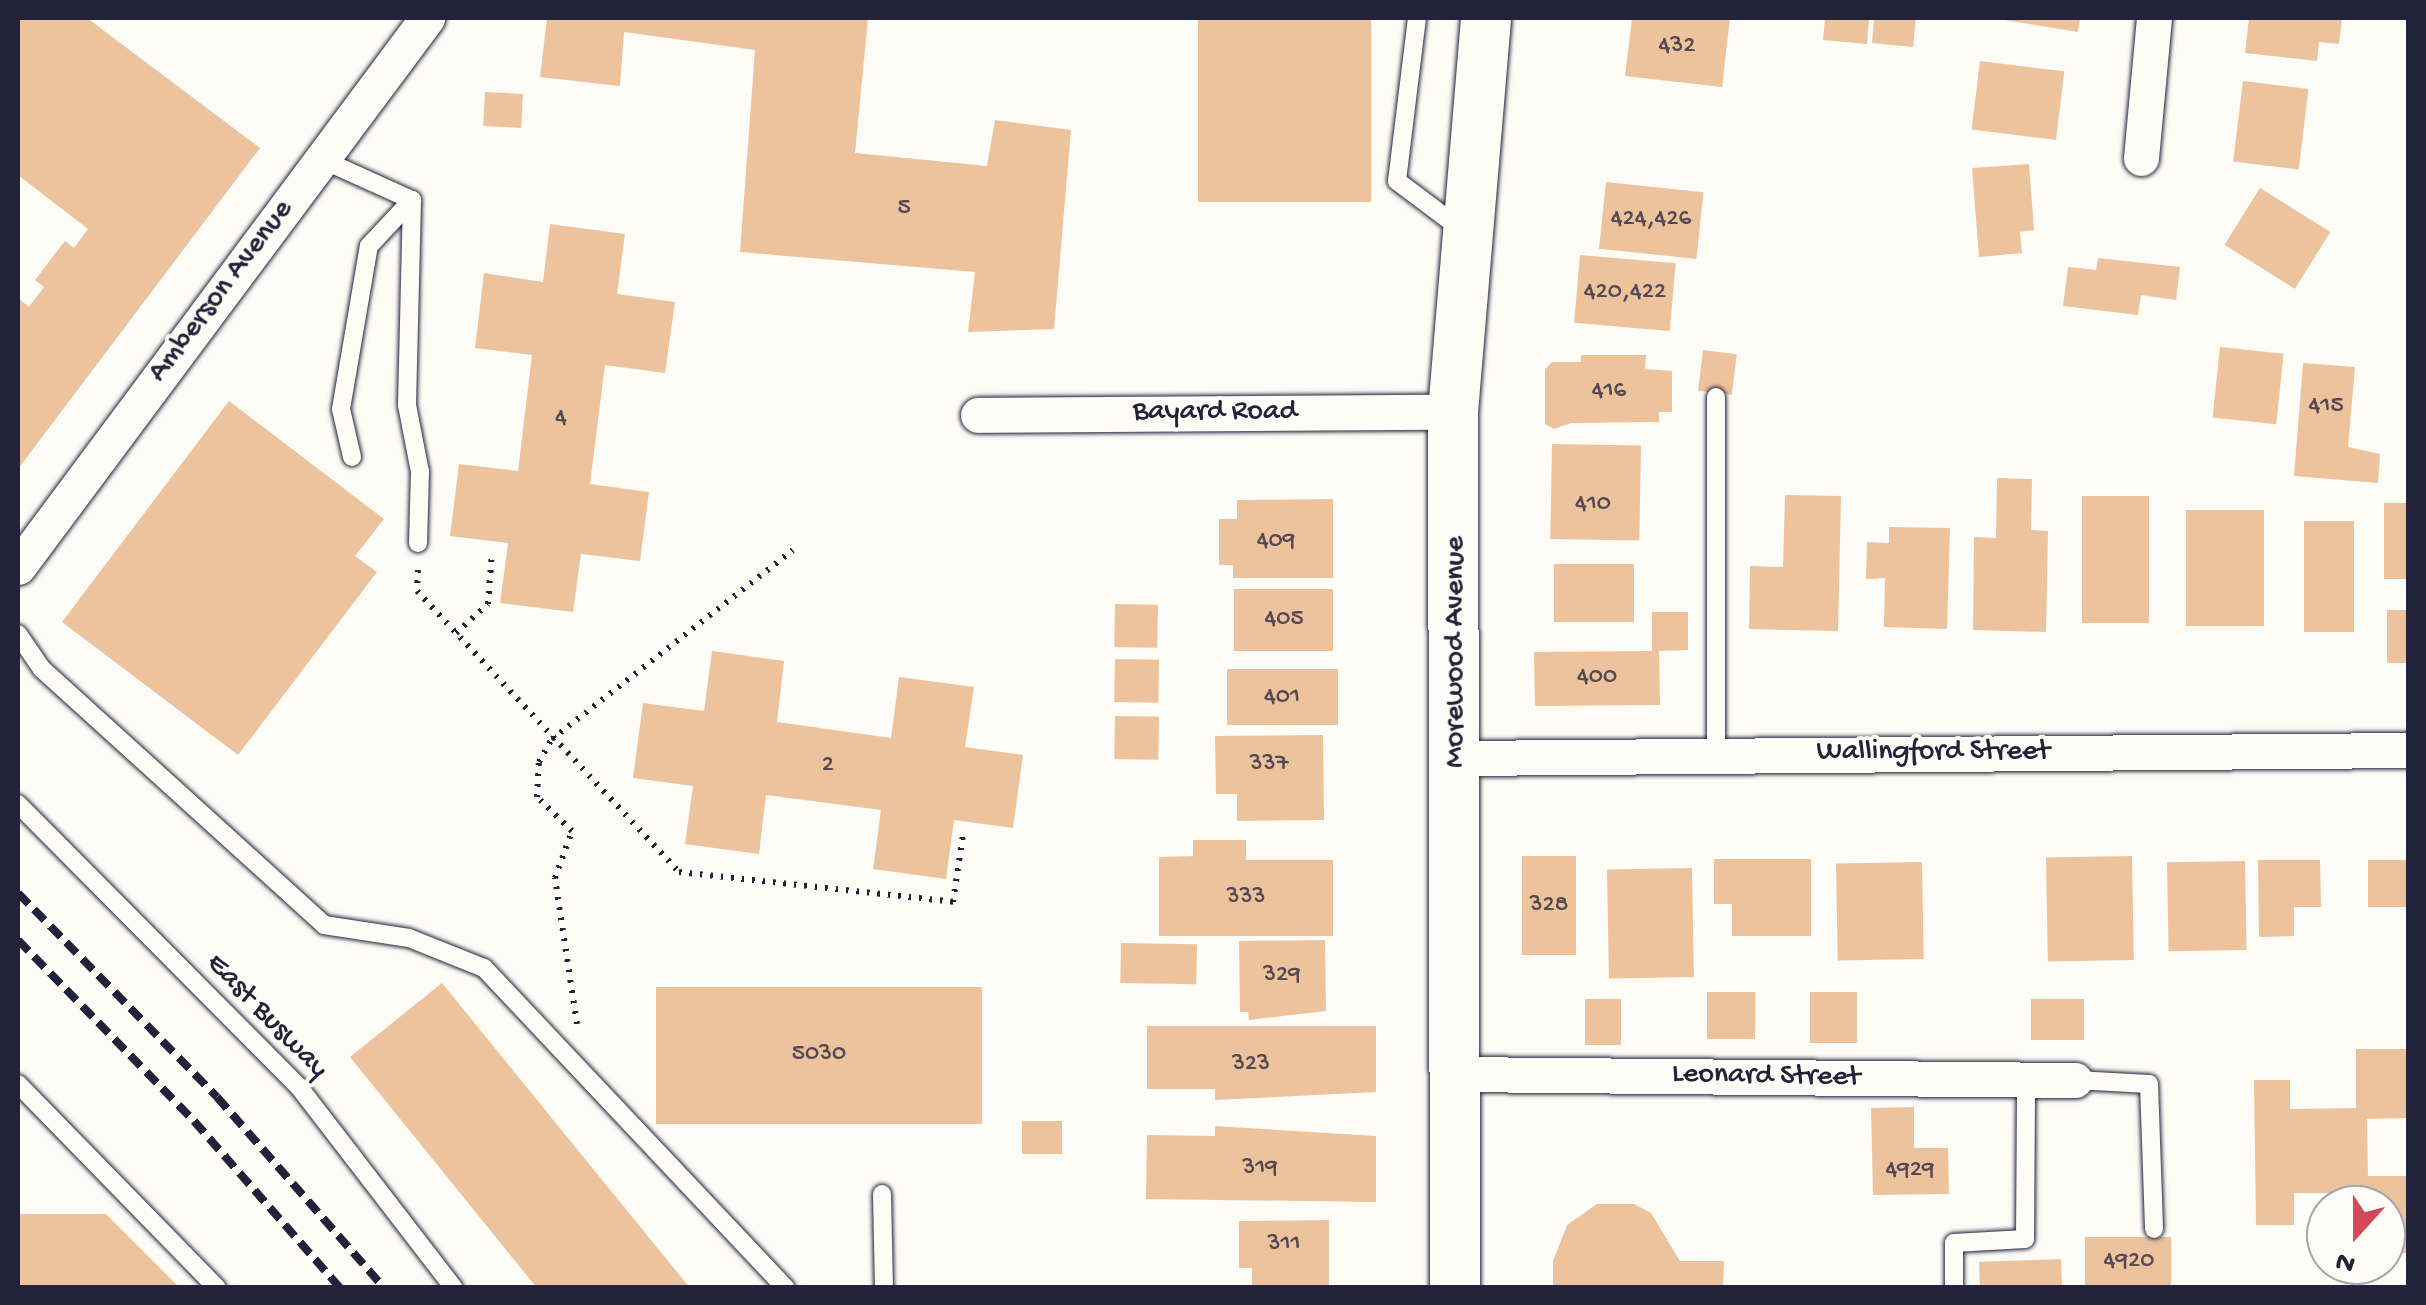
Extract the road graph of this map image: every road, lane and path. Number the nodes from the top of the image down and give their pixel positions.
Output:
1 (427, 18) edge
2 (1417, 18) edge
3 (1486, 18) edge
4 (2154, 18) edge
5 (321, 158) junction
6 (2141, 158) dead end
7 (412, 200) junction
8 (1467, 234) junction
9 (1716, 397) dead end
10 (1452, 412) junction
11 (978, 415) dead end
12 (352, 457) dead end
13 (418, 543) joint
14 (793, 550) dead end
15 (492, 552) dead end
16 (18, 566) edge
17 (456, 633) junction
18 (18, 634) edge
19 (552, 738) junction
20 (2408, 750) edge
21 (1716, 754) junction
22 (1457, 758) junction
23 (18, 804) edge
24 (963, 834) dead end
25 (584, 1074) junction
26 (1456, 1074) junction
27 (2026, 1080) junction
28 (2076, 1080) joint
29 (18, 1084) edge
30 (882, 1194) dead end
31 (2154, 1229) dead end
32 (218, 1288) edge
33 (454, 1288) edge
34 (786, 1288) edge
35 (884, 1288) edge
36 (1454, 1288) edge
37 (1954, 1288) edge

1 - 5 street, Amberson Avenue
2 - 8 lane
3 - 8 main road, Morewood Avenue
4 - 6 street
5 - 7 lane
5 - 16 street, Amberson Avenue
7 - 12 lane
7 - 13 lane
8 - 10 main road, Morewood Avenue
9 - 21 lane
10 - 11 street, Bayard Road
10 - 22 main road, Morewood Avenue
13 - 17 path
14 - 19 path
15 - 17 path
17 - 19 path
18 - 25 lane
19 - 24 path
19 - 25 path
20 - 21 street, Wallingford Street
21 - 22 street, Wallingford Street
22 - 26 main road, Morewood Avenue
23 - 33 lane, East Busway
25 - 34 lane
26 - 27 street, Leonard Street
26 - 36 main road, Morewood Avenue
27 - 28 street, Leonard Street
27 - 37 lane
28 - 31 lane
29 - 32 lane
30 - 35 lane

